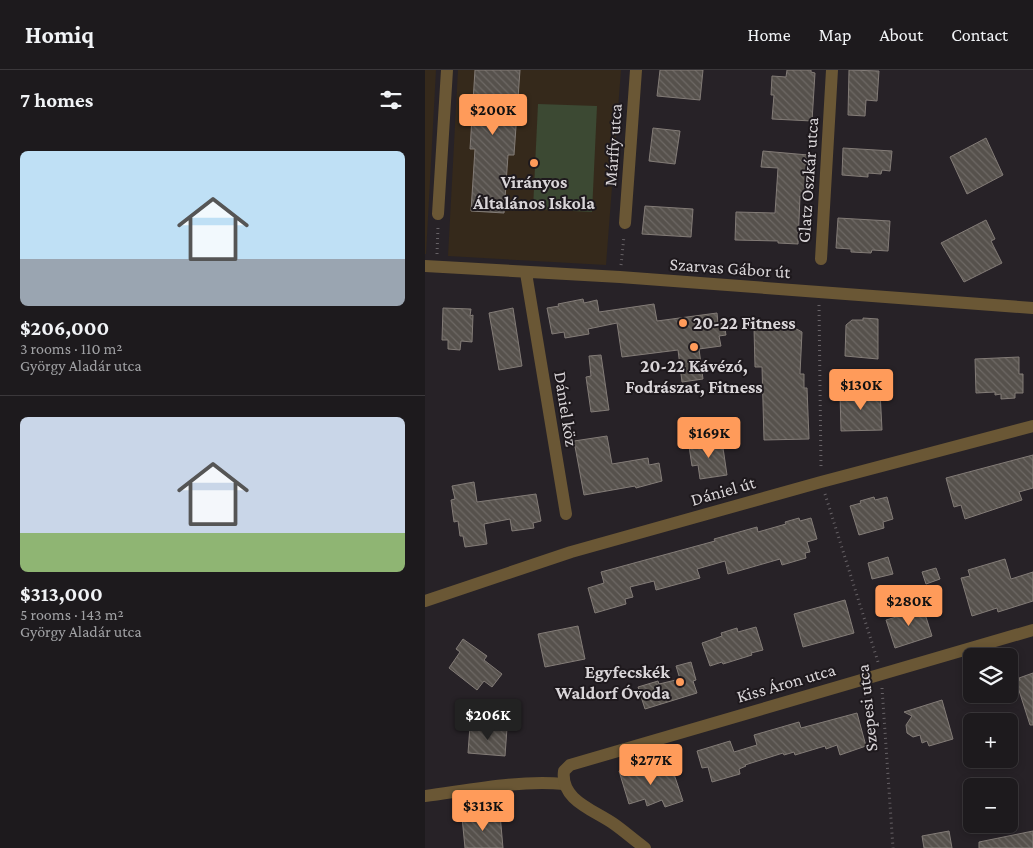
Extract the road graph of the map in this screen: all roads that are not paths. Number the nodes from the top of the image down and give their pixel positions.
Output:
1 (447, 70) edge
2 (636, 70) edge
3 (832, 70) edge
4 (438, 214) road end
5 (625, 223) road end
6 (821, 259) dead end
7 (431, 266) edge
8 (526, 273) junction
9 (1033, 308) edge
10 (1033, 426) edge
11 (566, 514) dead end
12 (425, 600) edge
13 (1033, 630) edge
14 (564, 784) junction
15 (425, 796) edge
16 (645, 848) edge

1 - 4 street
2 - 5 street, Márffy utca
3 - 6 street, Glatz Oszkár utca
7 - 8 street, Szarvas Gábor út
8 - 9 street, Szarvas Gábor út
8 - 11 street, Dániel köz
10 - 12 street, Dániel út
13 - 14 street, Kiss Áron utca
14 - 15 street
14 - 16 street

